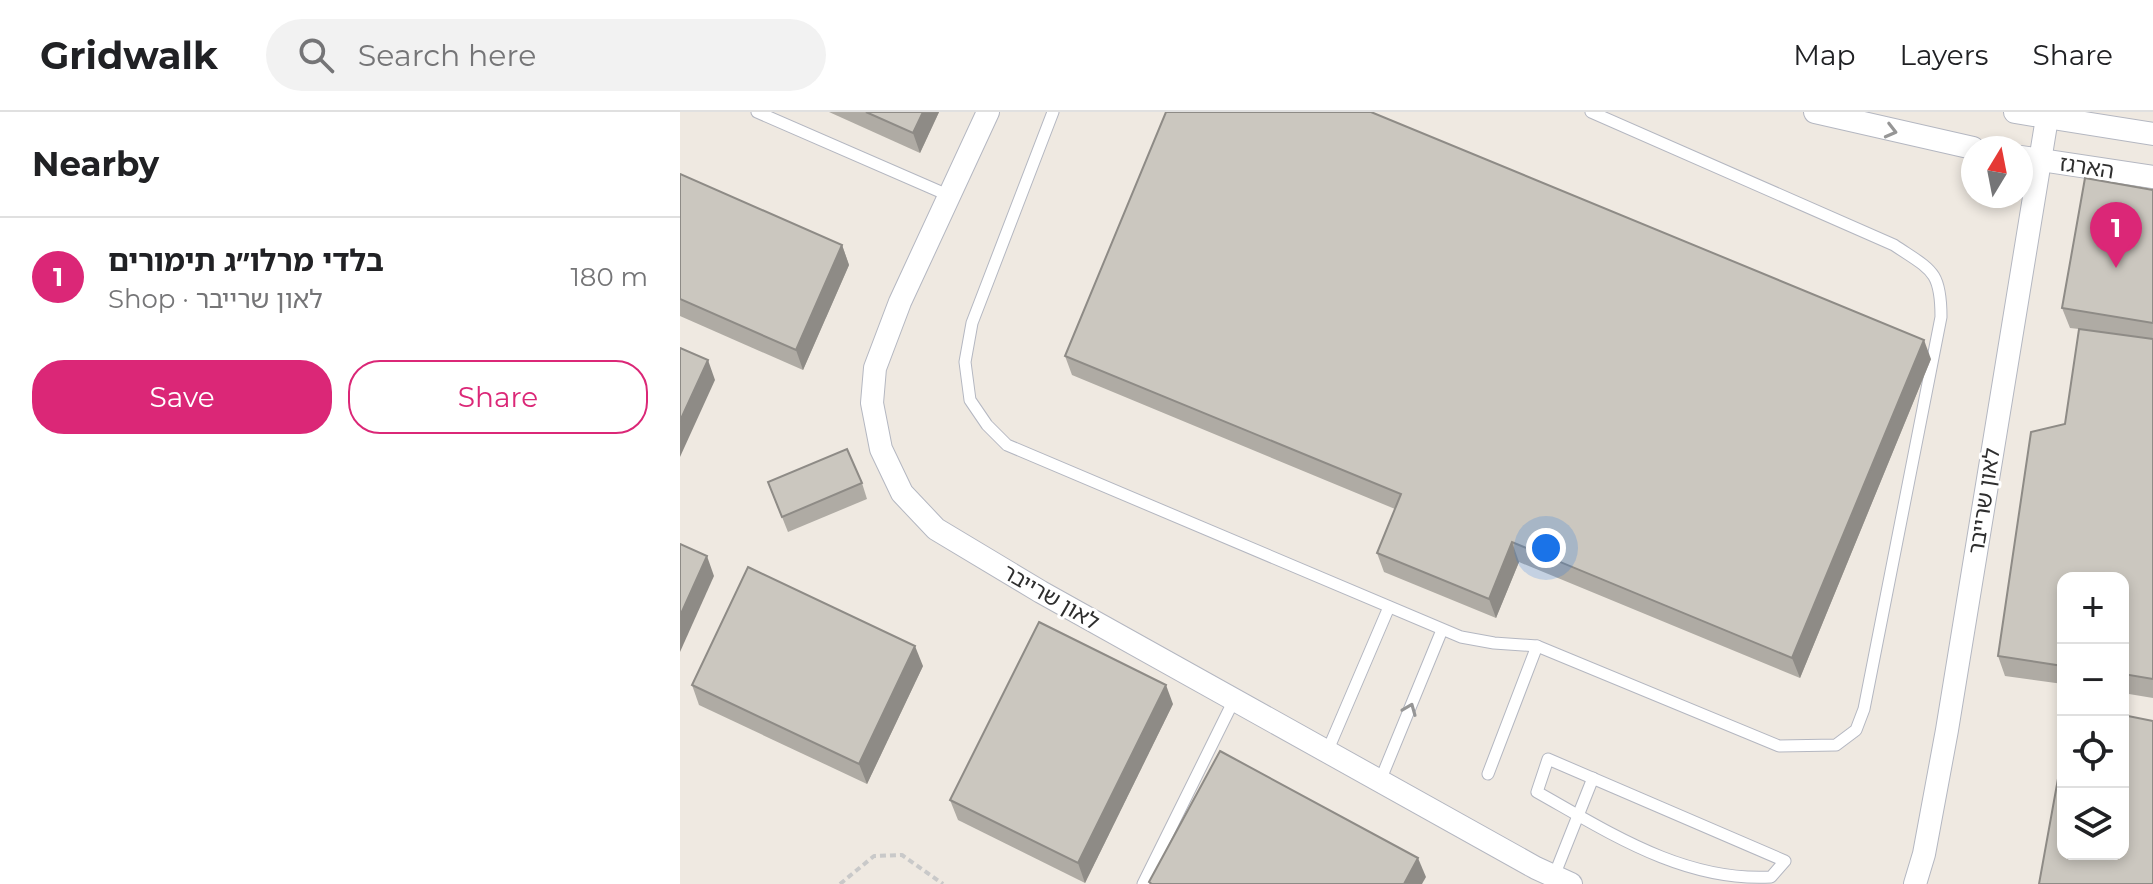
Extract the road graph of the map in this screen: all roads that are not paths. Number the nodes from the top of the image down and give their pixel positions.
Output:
1 (757, 112) edge
2 (988, 112) edge
3 (1053, 112) edge
4 (1591, 112) edge
5 (1815, 112) edge
6 (2015, 112) edge
7 (2047, 118) junction
8 (2153, 134) edge
9 (1961, 145) edge
10 (2033, 151) edge
11 (2033, 158) edge
12 (2153, 177) edge
13 (950, 196) junction
14 (2023, 208) edge
15 (1389, 607) junction
16 (1442, 630) junction
17 (1537, 646) junction
18 (1234, 700) junction
19 (1327, 752) junction
20 (1488, 774) dead end
21 (1593, 778) junction
22 (1380, 781) junction
23 (1579, 816) junction
24 (1563, 880) edge
25 (1143, 884) edge
26 (1915, 884) edge

1 - 13 lane
2 - 13 street, לאון שרייבר
3 - 15 lane
4 - 17 lane
5 -> 9 street
6 - 7 street, הארגז
7 - 8 street, הארגז
7 - 10 street, לאון שרייבר
11 - 12 street, הארגז
13 - 18 street, לאון שרייבר
14 - 26 street, לאון שרייבר
15 - 16 lane
15 - 19 lane
16 - 17 lane
22 -> 16 lane
17 - 20 lane
18 - 19 street, לאון שרייבר
18 - 25 lane
19 - 22 street, לאון שרייבר
21 - 23 lane
21 - 23 lane
21 - 23 lane
22 - 24 street, לאון שרייבר
23 - 24 lane

